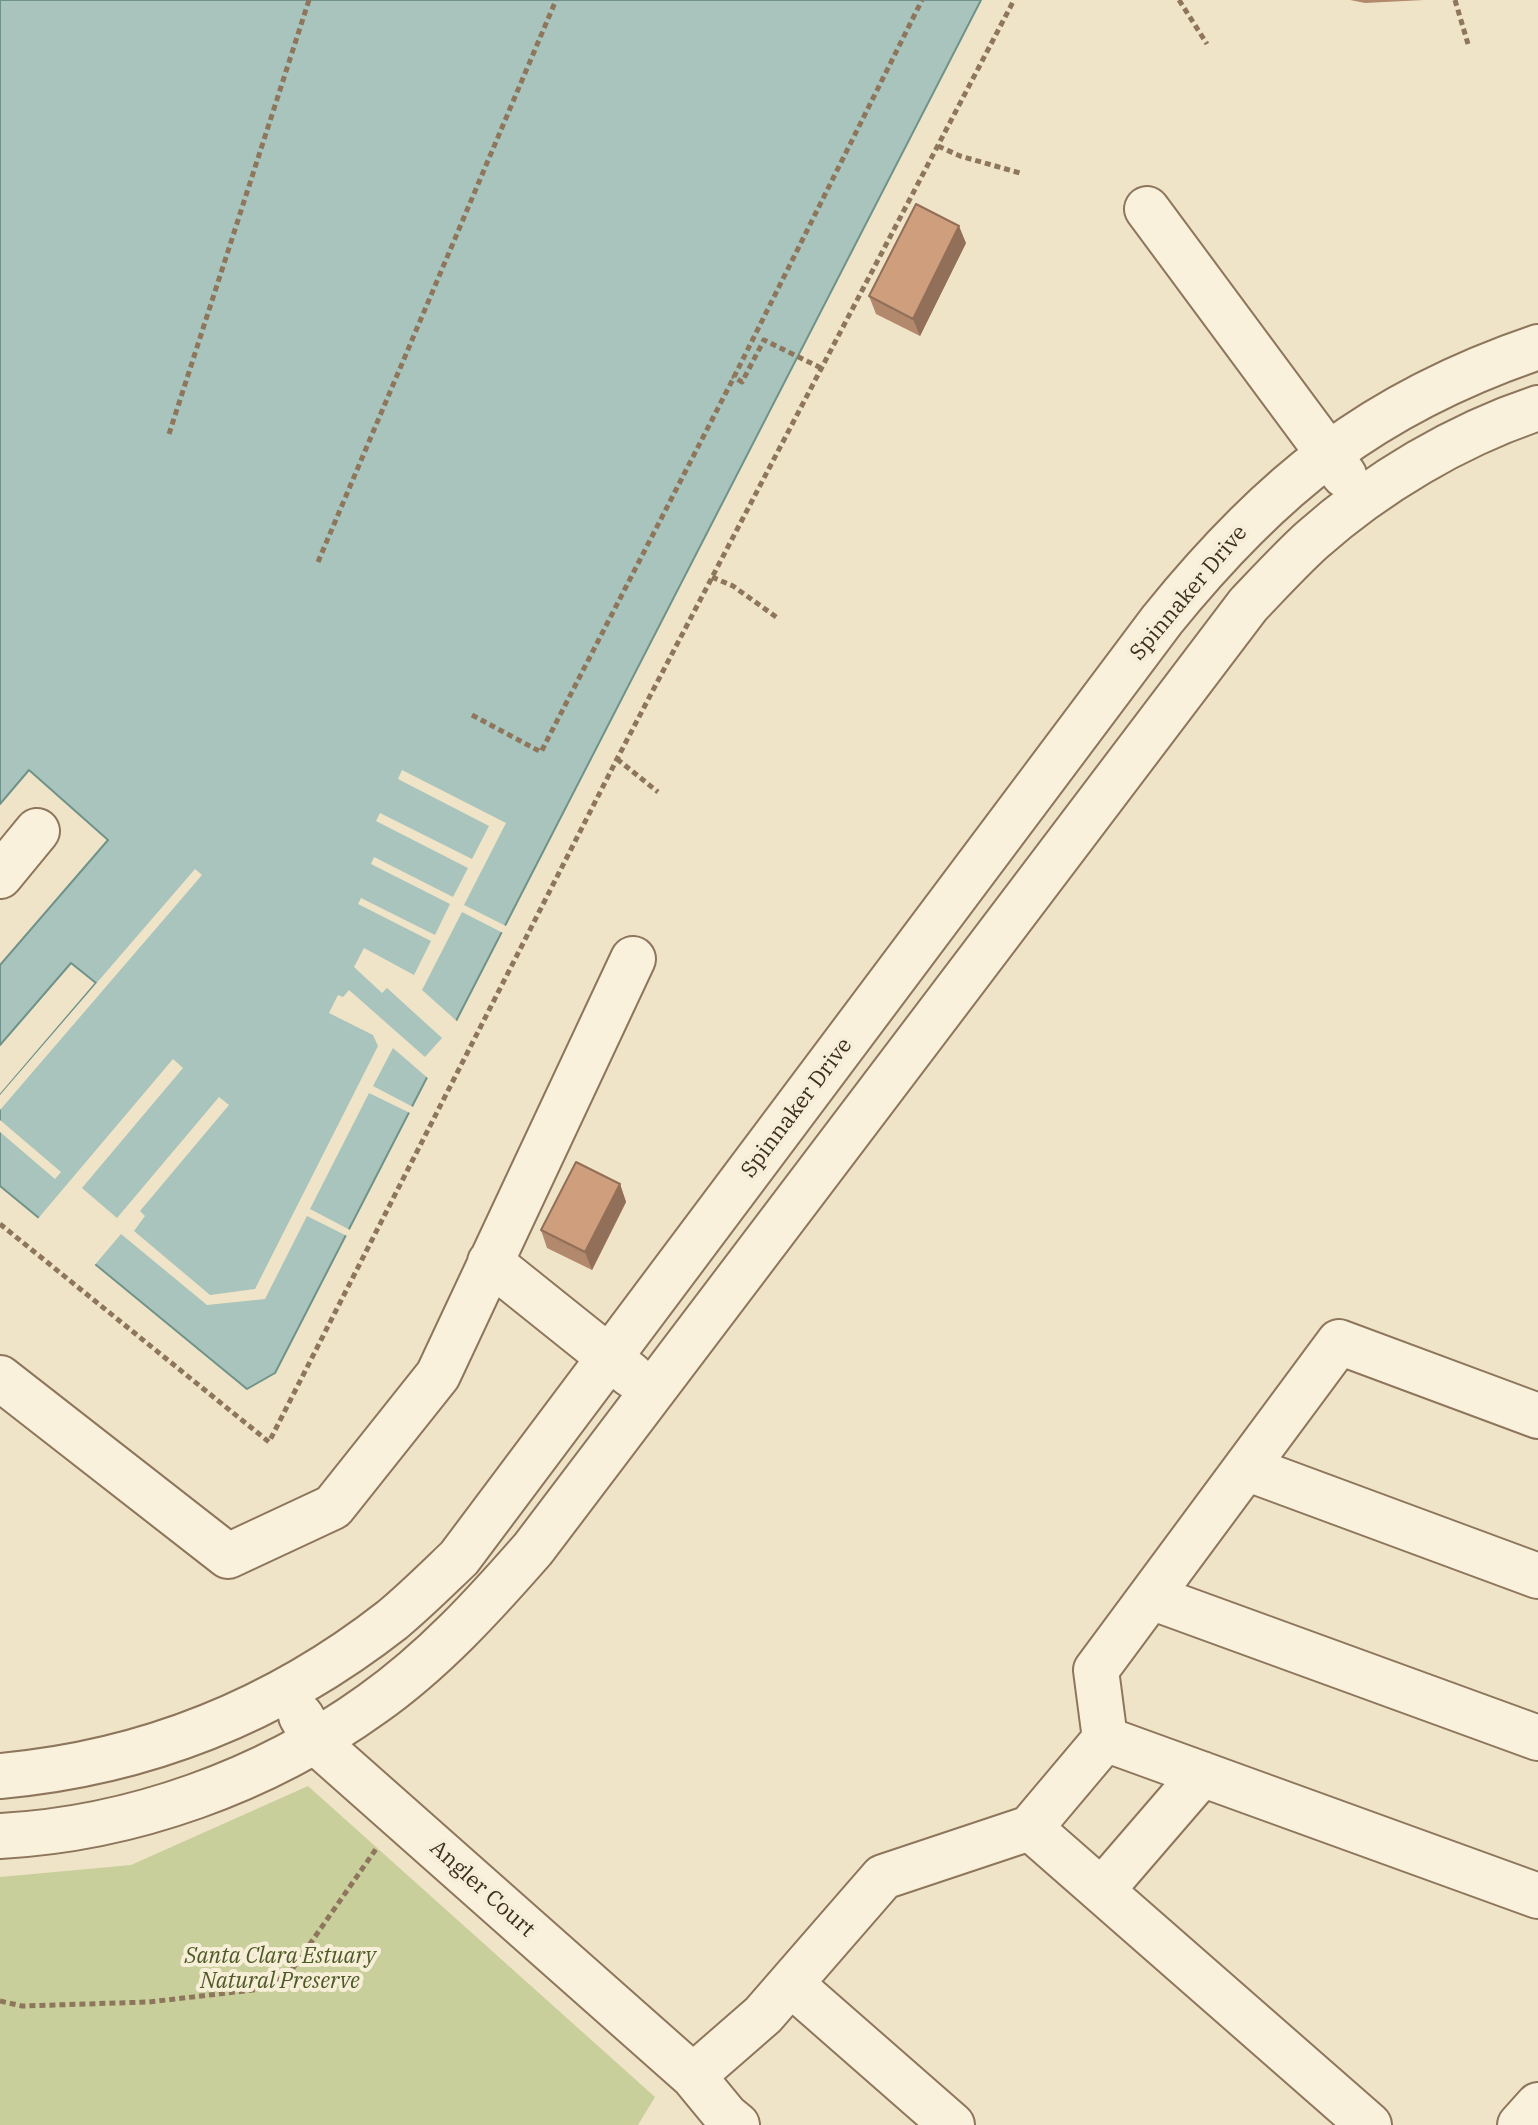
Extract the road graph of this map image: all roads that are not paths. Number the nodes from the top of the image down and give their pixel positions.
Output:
1 (1147, 209) dead end
2 (1538, 347) edge
3 (1538, 408) edge
4 (1327, 453) junction
5 (1362, 500) junction
6 (37, 831) dead end
7 (0, 876) edge
8 (633, 959) dead end
9 (490, 1262) junction
10 (610, 1358) junction
11 (0, 1378) edge
12 (652, 1391) junction
13 (1538, 1416) edge
14 (1246, 1468) junction
15 (1538, 1576) edge
16 (1151, 1597) junction
17 (285, 1690) junction
18 (1538, 1738) edge
19 (1105, 1739) junction
20 (316, 1742) junction
21 (1202, 1774) junction
22 (0, 1776) edge
23 (1030, 1828) junction
24 (0, 1836) edge
25 (1102, 1890) junction
26 (1538, 1896) edge
27 (791, 1984) junction
28 (693, 2076) junction
29 (1538, 2105) edge
30 (724, 2122) edge
31 (952, 2125) edge
32 (1369, 2125) edge
33 (1520, 2125) edge

1 - 4 street
2 - 4 street, Spinnaker Drive
3 - 5 street
4 - 5 street
4 - 10 street, Spinnaker Drive
5 - 12 street
6 - 7 street
8 - 9 street
9 - 10 street
9 - 11 street
10 - 12 street
10 - 17 street, Spinnaker Drive
12 - 20 street
13 - 14 street
14 - 15 street
14 - 16 street
16 - 18 street
16 - 19 street
17 - 20 street, Angler Court
17 - 22 street, Spinnaker Drive
19 - 21 street
19 - 23 street
20 - 24 street
20 - 28 street, Angler Court
21 - 25 street
21 - 26 street
23 - 25 street
23 - 27 street
25 - 32 street
27 - 28 street
27 - 31 street
28 - 30 street, Angler Court
29 - 33 street

